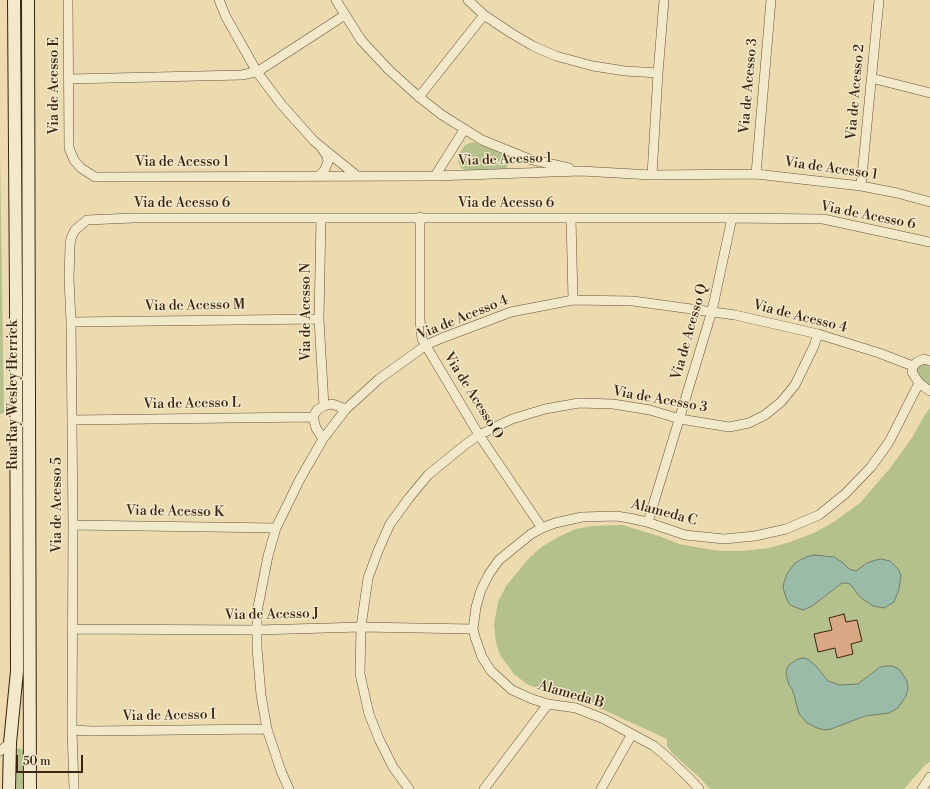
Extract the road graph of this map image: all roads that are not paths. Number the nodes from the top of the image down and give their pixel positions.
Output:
1 (14, 0) edge
2 (28, 0) edge
3 (68, 0) edge
4 (219, 0) edge
5 (336, 0) edge
6 (468, 0) edge
7 (664, 0) edge
8 (771, 0) edge
9 (879, 0) edge
10 (345, 15) junction
11 (484, 15) junction
12 (257, 72) junction
13 (658, 73) junction
14 (871, 78) junction
15 (69, 79) junction
16 (930, 93) edge
17 (419, 97) junction
18 (464, 130) junction
19 (314, 140) junction
20 (81, 168) joint
21 (581, 171) junction
22 (756, 174) junction
23 (652, 175) junction
24 (358, 176) junction
25 (435, 176) junction
26 (317, 177) junction
27 (861, 186) junction
28 (930, 202) edge
29 (420, 217) junction
30 (321, 218) junction
31 (571, 218) junction
32 (732, 218) junction
33 (81, 224) joint
34 (930, 242) edge
35 (573, 300) junction
36 (712, 311) junction
37 (320, 319) junction
38 (71, 322) junction
39 (818, 334) junction
40 (426, 345) junction
41 (930, 361) edge
42 (913, 366) junction
43 (919, 383) junction
44 (930, 391) edge
45 (324, 406) junction
46 (346, 409) junction
47 (313, 417) junction
48 (680, 419) junction
49 (72, 420) junction
50 (479, 435) junction
51 (323, 439) junction
52 (648, 522) junction
53 (73, 525) junction
54 (276, 528) junction
55 (542, 528) junction
56 (361, 626) junction
57 (473, 629) junction
58 (72, 630) junction
59 (257, 630) junction
60 (548, 704) junction
61 (267, 729) junction
62 (72, 730) junction
63 (632, 734) junction
64 (5, 747) edge
65 (30, 750) junction
66 (930, 777) edge
67 (697, 788) edge
68 (9, 789) edge
69 (30, 789) edge
70 (74, 789) edge
71 (289, 789) edge
72 (408, 789) edge
73 (484, 789) edge
74 (601, 789) edge
75 (922, 789) edge

1 - 64 street, Rua Ray Wesley Herrick
2 - 65 street, Rua Ray Wesley Herrick
3 - 15 street, Via de Acesso E
4 - 12 street
5 - 10 street
6 - 11 street
7 - 13 street
8 - 22 street, Via de Acesso 3
9 - 14 street, Via de Acesso 2
10 - 12 street
10 - 17 street
11 - 13 street
11 - 17 street
12 - 15 street
12 - 19 street
13 - 23 street
14 - 16 street
14 - 27 street, Via de Acesso 2
15 - 20 street, Via de Acesso E
17 - 18 street
18 - 21 street
18 - 25 street
19 - 24 street
19 - 26 street
20 - 26 street, Via de Acesso 1
21 - 23 street, Via de Acesso 1
21 - 25 street, Via de Acesso 1
22 - 23 street, Via de Acesso 1
22 - 27 street, Via de Acesso 1
24 - 25 street, Via de Acesso 1
24 - 26 street, Via de Acesso 1
27 - 28 street, Via de Acesso 1
29 - 30 street, Via de Acesso 6
29 - 31 street, Via de Acesso 6
29 - 40 street, Via de Acesso O
30 - 33 street, Via de Acesso 6
30 - 37 street, Via de Acesso N
31 - 32 street, Via de Acesso 6
31 - 35 street
32 - 34 street, Via de Acesso 6
32 - 36 street, Via de Acesso Q
33 - 38 street, Via de Acesso 5
35 - 36 street, Via de Acesso 4
35 - 40 street, Via de Acesso 4
36 - 39 street, Via de Acesso 4
36 - 48 street, Via de Acesso Q
37 - 38 street, Via de Acesso M
37 - 45 street, Via de Acesso N
38 - 49 street, Via de Acesso 5
39 - 42 street, Via de Acesso 4
39 - 48 street, Via de Acesso 3
40 - 46 street, Via de Acesso 4
40 - 50 street, Via de Acesso O
41 - 42 street
42 - 43 street
43 - 44 street
43 - 52 street, Alameda C
45 - 46 street
45 - 47 street
46 - 51 street, Via de Acesso 4
47 - 49 street, Via de Acesso L
47 - 51 street
48 - 50 street, Via de Acesso 3
48 - 52 street, Via de Acesso Q
49 - 53 street, Via de Acesso 5
50 - 55 street, Via de Acesso O
50 - 56 street, Via de Acesso 3
51 - 54 street, Via de Acesso 4
52 - 55 street, Alameda C
53 - 54 street, Via de Acesso K
53 - 58 street, Via de Acesso 5
54 - 59 street, Via de Acesso 4
55 - 57 street, Alameda C
56 - 57 street, Via de Acesso J
56 - 59 street, Via de Acesso J
56 - 72 street, Via de Acesso 3
57 - 60 street, Alameda B
58 - 59 street, Via de Acesso J
58 - 62 street, Via de Acesso 5
59 - 61 street, Via de Acesso 4
60 - 63 street, Alameda B
60 - 73 street
61 - 62 street, Via de Acesso I
61 - 71 street, Via de Acesso 4
62 - 70 street, Via de Acesso 5
63 - 67 street, Alameda B
63 - 74 street
64 - 65 street
64 - 68 street, Rua Ray Wesley Herrick
65 - 69 street, Rua Ray Wesley Herrick
66 - 75 street

